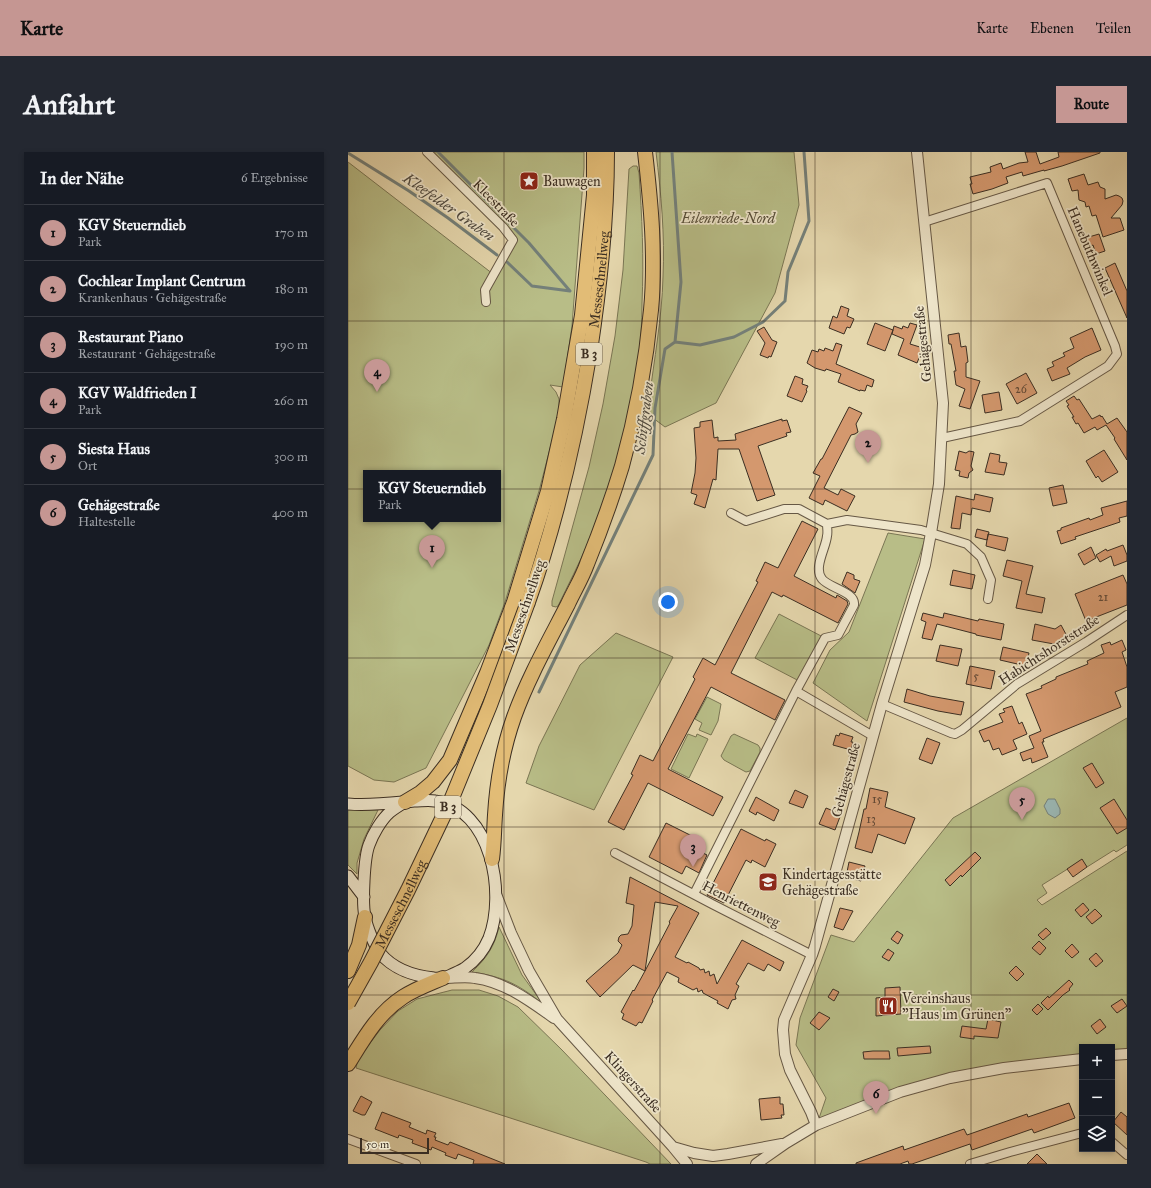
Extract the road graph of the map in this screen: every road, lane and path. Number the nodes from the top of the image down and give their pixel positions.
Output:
1 (427, 152) edge
2 (594, 152) edge
3 (608, 152) edge
4 (617, 152) edge
5 (645, 152) edge
6 (917, 152) edge
7 (607, 180) junction
8 (924, 222) junction
9 (486, 302) dead end
10 (942, 438) junction
11 (731, 513) dead end
12 (827, 524) junction
13 (931, 533) junction
14 (988, 599) dead end
15 (1127, 615) edge
16 (796, 691) junction
17 (882, 704) junction
18 (873, 736) junction
19 (405, 802) junction
20 (348, 804) edge
21 (616, 853) dead end
22 (492, 859) junction
23 (348, 876) edge
24 (496, 894) junction
25 (694, 894) junction
26 (364, 897) junction
27 (365, 917) junction
28 (812, 956) junction
29 (348, 971) edge
30 (442, 978) junction
31 (348, 1003) edge
32 (557, 1019) junction
33 (1127, 1054) edge
34 (1115, 1055) edge
35 (1079, 1059) edge
36 (348, 1064) edge
37 (816, 1125) junction
38 (1079, 1134) edge
39 (348, 1139) edge
40 (786, 1143) junction
41 (1115, 1145) edge
42 (673, 1147) junction
43 (1127, 1155) edge
44 (416, 1164) edge
45 (687, 1164) edge
46 (756, 1164) edge
47 (970, 1164) edge

1 - 9 street, Kleestraße
2 - 19 highway
3 - 7 highway, Messeschnellweg / B 3
4 - 7 highway, Messeschnellweg
5 - 22 highway
6 - 8 street, Gehägestraße
7 - 31 highway, Messeschnellweg / B 3, bridge
8 - 10 street, Gehägestraße
8 - 10 street, Hanebuthwinkel
10 - 13 street, Gehägestraße
11 - 12 street
12 - 13 street
12 - 16 street
13 - 14 street
13 - 17 street, Gehägestraße
15 - 17 street, Habichtshorststraße
16 - 18 street, Gehägestraße
16 - 25 street
17 - 18 street, Gehägestraße
18 - 28 street, Gehägestraße
19 - 20 main road
19 - 22 main road
19 - 26 main road
21 - 25 street, Henriettenweg
22 - 24 main road
23 - 26 main road
24 - 30 main road
24 - 32 street, Klingerstraße
25 - 28 street, Henriettenweg
26 - 27 main road
27 - 29 highway
27 - 30 main road
28 - 37 street, Gehägestraße
30 - 32 street, Klingerstraße
30 - 36 highway
32 - 42 street, Klingerstraße
33 - 34 street
35 - 37 street
37 - 40 street
38 - 47 street
39 - 44 street
40 - 42 street
40 - 46 street
41 - 43 street
42 - 45 street, Klingerstraße

